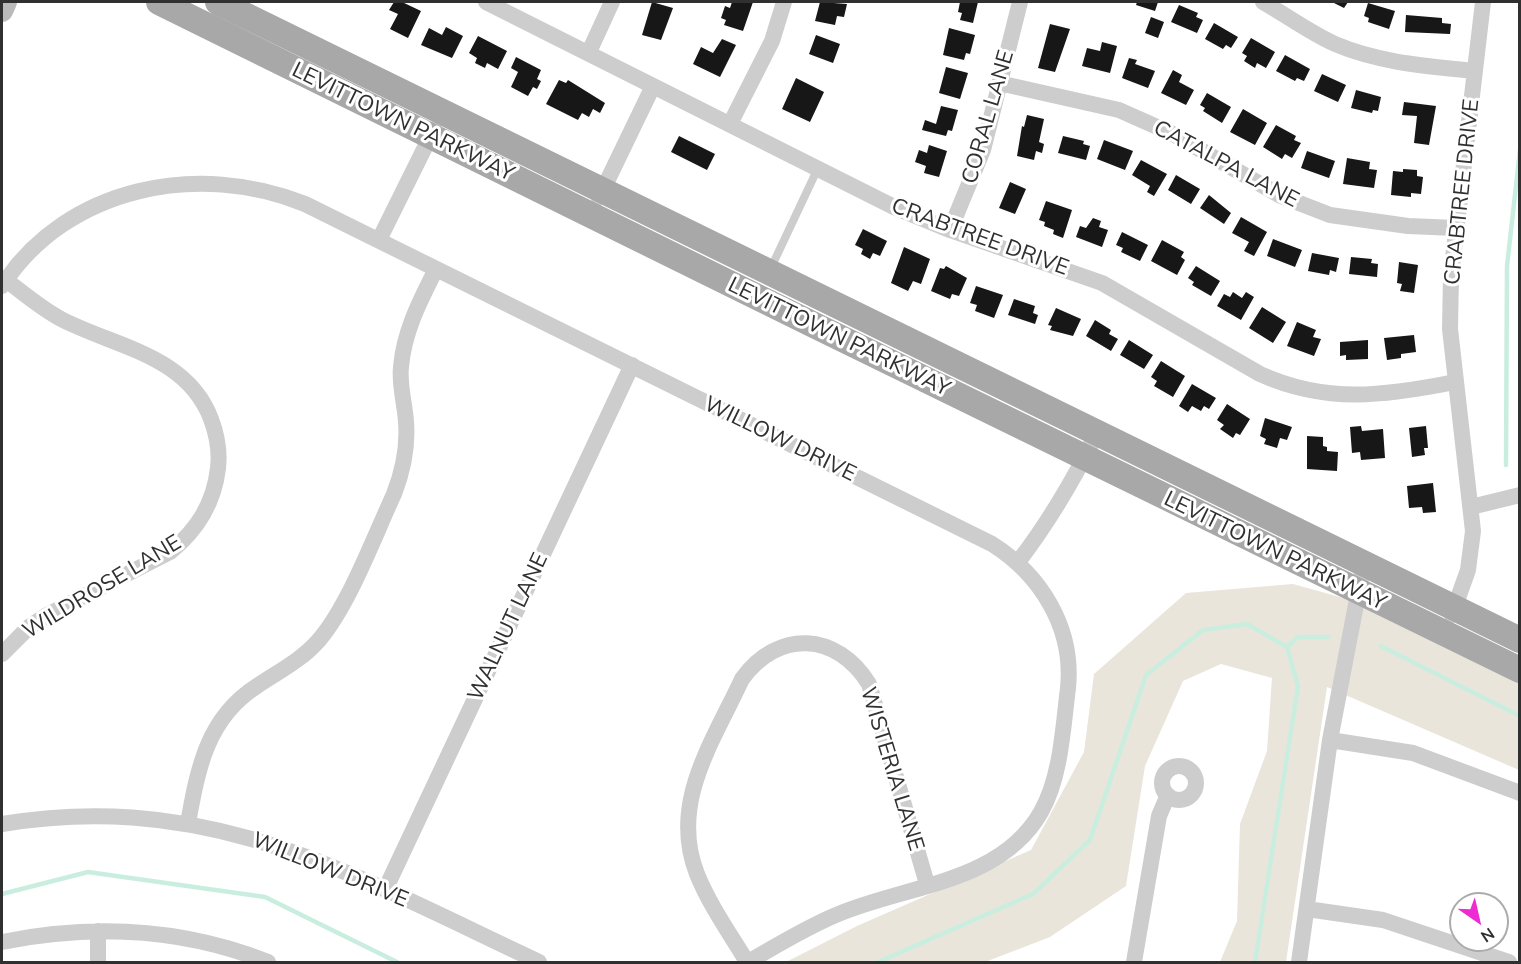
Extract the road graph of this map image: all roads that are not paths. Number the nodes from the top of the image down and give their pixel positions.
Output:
1 (6, 2) edge
2 (159, 2) edge
3 (218, 2) edge
4 (486, 2) edge
5 (612, 2) edge
6 (783, 2) edge
7 (1020, 2) edge
8 (1263, 2) edge
9 (1483, 2) edge
10 (2, 11) edge
11 (589, 52) junction
12 (1475, 71) junction
13 (999, 83) junction
14 (653, 86) junction
15 (442, 112) junction
16 (730, 124) junction
17 (430, 136) junction
18 (818, 168) junction
19 (602, 191) junction
20 (591, 215) junction
21 (1456, 228) junction
22 (950, 230) junction
23 (379, 240) junction
24 (436, 268) junction
25 (769, 273) junction
26 (4, 283) edge
27 (632, 365) junction
28 (1455, 382) junction
29 (1097, 433) junction
30 (1085, 458) junction
31 (1520, 495) edge
32 (1471, 507) junction
33 (1018, 562) junction
34 (1364, 563) junction
35 (1359, 591) junction
36 (1455, 608) junction
37 (1446, 634) junction
38 (1520, 640) edge
39 (2, 654) edge
40 (1520, 670) edge
41 (1330, 741) junction
42 (1520, 793) edge
43 (1168, 795) dead end
44 (188, 823) junction
45 (2, 824) edge
46 (927, 884) junction
47 (385, 890) junction
48 (1307, 909) junction
49 (98, 931) junction
50 (2, 942) edge
51 (98, 963) edge
52 (268, 963) edge
53 (539, 963) edge
54 (747, 963) edge
55 (1134, 963) edge
56 (1299, 963) edge
57 (1509, 963) edge

1 - 10 main road
2 - 17 main road, LEVITTOWN PARKWAY
3 - 15 main road, LEVITTOWN PARKWAY
4 - 11 street, CRABTREE DRIVE
5 - 11 street
6 - 16 street
7 - 13 street, CORAL LANE
8 - 12 street
9 - 12 street, CRABTREE DRIVE
11 - 14 street, CRABTREE DRIVE
12 - 21 street, CRABTREE DRIVE
13 - 21 street, CATALPA LANE
13 - 22 street, CORAL LANE
14 - 16 street, CRABTREE DRIVE
14 - 19 street
15 - 17 street
15 - 19 main road, LEVITTOWN PARKWAY
16 - 18 street, CRABTREE DRIVE
17 - 20 main road, LEVITTOWN PARKWAY
17 - 23 street
18 - 22 street, CRABTREE DRIVE
18 - 25 lane
19 - 20 street
19 - 25 main road, LEVITTOWN PARKWAY
20 - 30 main road, LEVITTOWN PARKWAY
21 - 28 street, CRABTREE DRIVE
22 - 28 street, CRABTREE DRIVE
23 - 24 street, WILLOW DRIVE
23 - 26 street, WILLOW DRIVE
24 - 27 street, WILLOW DRIVE
24 - 44 street
25 - 29 main road, LEVITTOWN PARKWAY
26 - 39 street, WILDROSE LANE
27 - 33 street, WILLOW DRIVE
27 - 47 street, WALNUT LANE
28 - 32 street, CRABTREE DRIVE
29 - 30 street
29 - 34 main road, LEVITTOWN PARKWAY
30 - 33 street
30 - 35 main road, LEVITTOWN PARKWAY
31 - 32 street
32 - 36 street, CRABTREE DRIVE
33 - 46 street, WILLOW DRIVE
34 - 35 street
34 - 36 main road, LEVITTOWN PARKWAY
35 - 37 main road, LEVITTOWN PARKWAY
35 - 41 street
36 - 37 street, CRABTREE DRIVE
36 - 38 main road, LEVITTOWN PARKWAY
37 - 40 main road, LEVITTOWN PARKWAY
41 - 42 street
41 - 48 street
43 - 55 street
44 - 45 street, WILLOW DRIVE
44 - 47 street, WILLOW DRIVE
46 - 54 street, WILLOW DRIVE
46 - 54 street, WISTERIA LANE
47 - 53 street, WILLOW DRIVE
48 - 56 street
48 - 57 street
49 - 50 street
49 - 51 street
49 - 52 street

